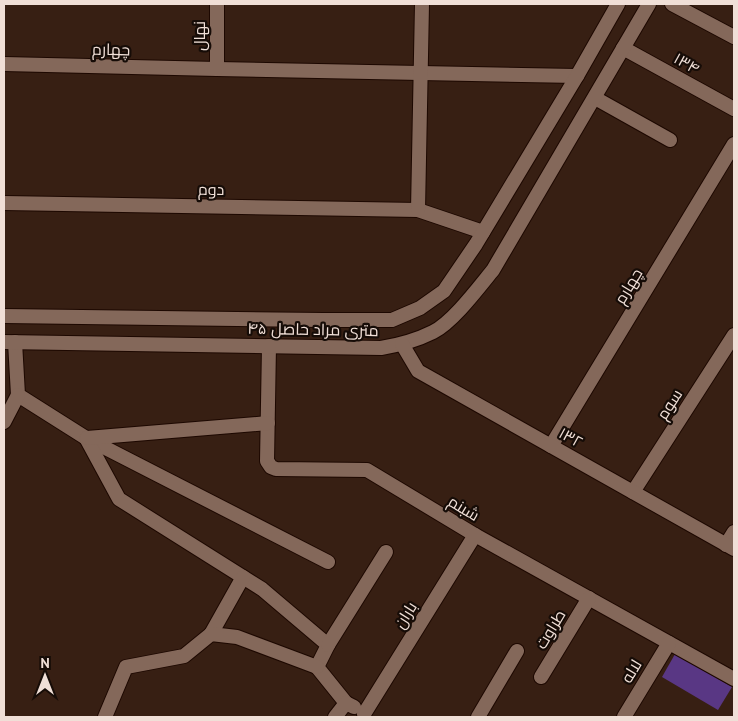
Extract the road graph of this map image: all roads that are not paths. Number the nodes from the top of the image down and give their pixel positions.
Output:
1 (217, 4) edge
2 (422, 4) edge
3 (618, 4) edge
4 (649, 4) edge
5 (672, 4) edge
6 (734, 37) edge
7 (623, 48) junction
8 (4, 64) edge
9 (217, 68) junction
10 (420, 72) junction
11 (577, 76) junction
12 (595, 98) junction
13 (734, 109) edge
14 (670, 140) dead end
15 (734, 144) edge
16 (4, 203) edge
17 (418, 210) junction
18 (483, 232) junction
19 (4, 316) edge
20 (734, 335) edge
21 (9, 342) edge
22 (402, 344) junction
23 (269, 346) junction
24 (18, 395) junction
25 (4, 422) edge
26 (268, 423) junction
27 (86, 438) junction
28 (551, 446) junction
29 (634, 492) junction
30 (734, 532) edge
31 (475, 535) junction
32 (730, 547) edge
33 (386, 552) dead end
34 (328, 562) dead end
35 (243, 577) junction
36 (589, 598) junction
37 (211, 634) junction
38 (668, 643) junction
39 (328, 645) junction
40 (517, 651) dead end
41 (317, 667) junction
42 (541, 677) dead end
43 (734, 679) edge
44 (346, 703) junction
45 (366, 716) edge
46 (105, 717) edge
47 (335, 717) edge
48 (478, 717) edge
49 (624, 717) edge

1 - 9 street, نهال
2 - 10 street
3 - 11 street, ۴۵ متری مراد حاصل
4 - 7 street, ۴۵ متری مراد حاصل
5 - 6 street
7 - 12 street, ۴۵ متری مراد حاصل
7 - 13 street, ۱۳۴
8 - 9 street, چهارم
9 - 10 street, چهارم
10 - 11 street, چهارم
10 - 17 street
11 - 18 street, ۴۵ متری مراد حاصل
12 - 14 street
12 - 22 street, ۴۵ متری مراد حاصل
15 - 28 street, چهارم
16 - 17 street, دوم
17 - 18 street, دوم
18 - 19 street, ۴۵ متری مراد حاصل
20 - 29 street, سوم
21 - 23 street, ۴۵ متری مراد حاصل
21 - 24 street
22 - 23 street, ۴۵ متری مراد حاصل
22 - 28 street, ۱۳۲
23 - 26 street, شبنم
24 - 25 street
24 - 27 street
26 - 27 street
26 - 31 street, شبنم
27 - 34 street
27 - 35 street
28 - 29 street, ۱۳۲
29 - 32 street, ۱۳۲
30 - 32 street
31 - 36 street, شبنم
31 - 45 street, باران
33 - 39 street
35 - 37 street
35 - 39 street
36 - 38 street, شبنم
36 - 42 street, طراوت
37 - 41 street
37 - 46 street
38 - 43 street, شبنم
38 - 49 street, لاله
39 - 41 street
40 - 48 street
41 - 44 street
44 - 45 street
44 - 47 street

